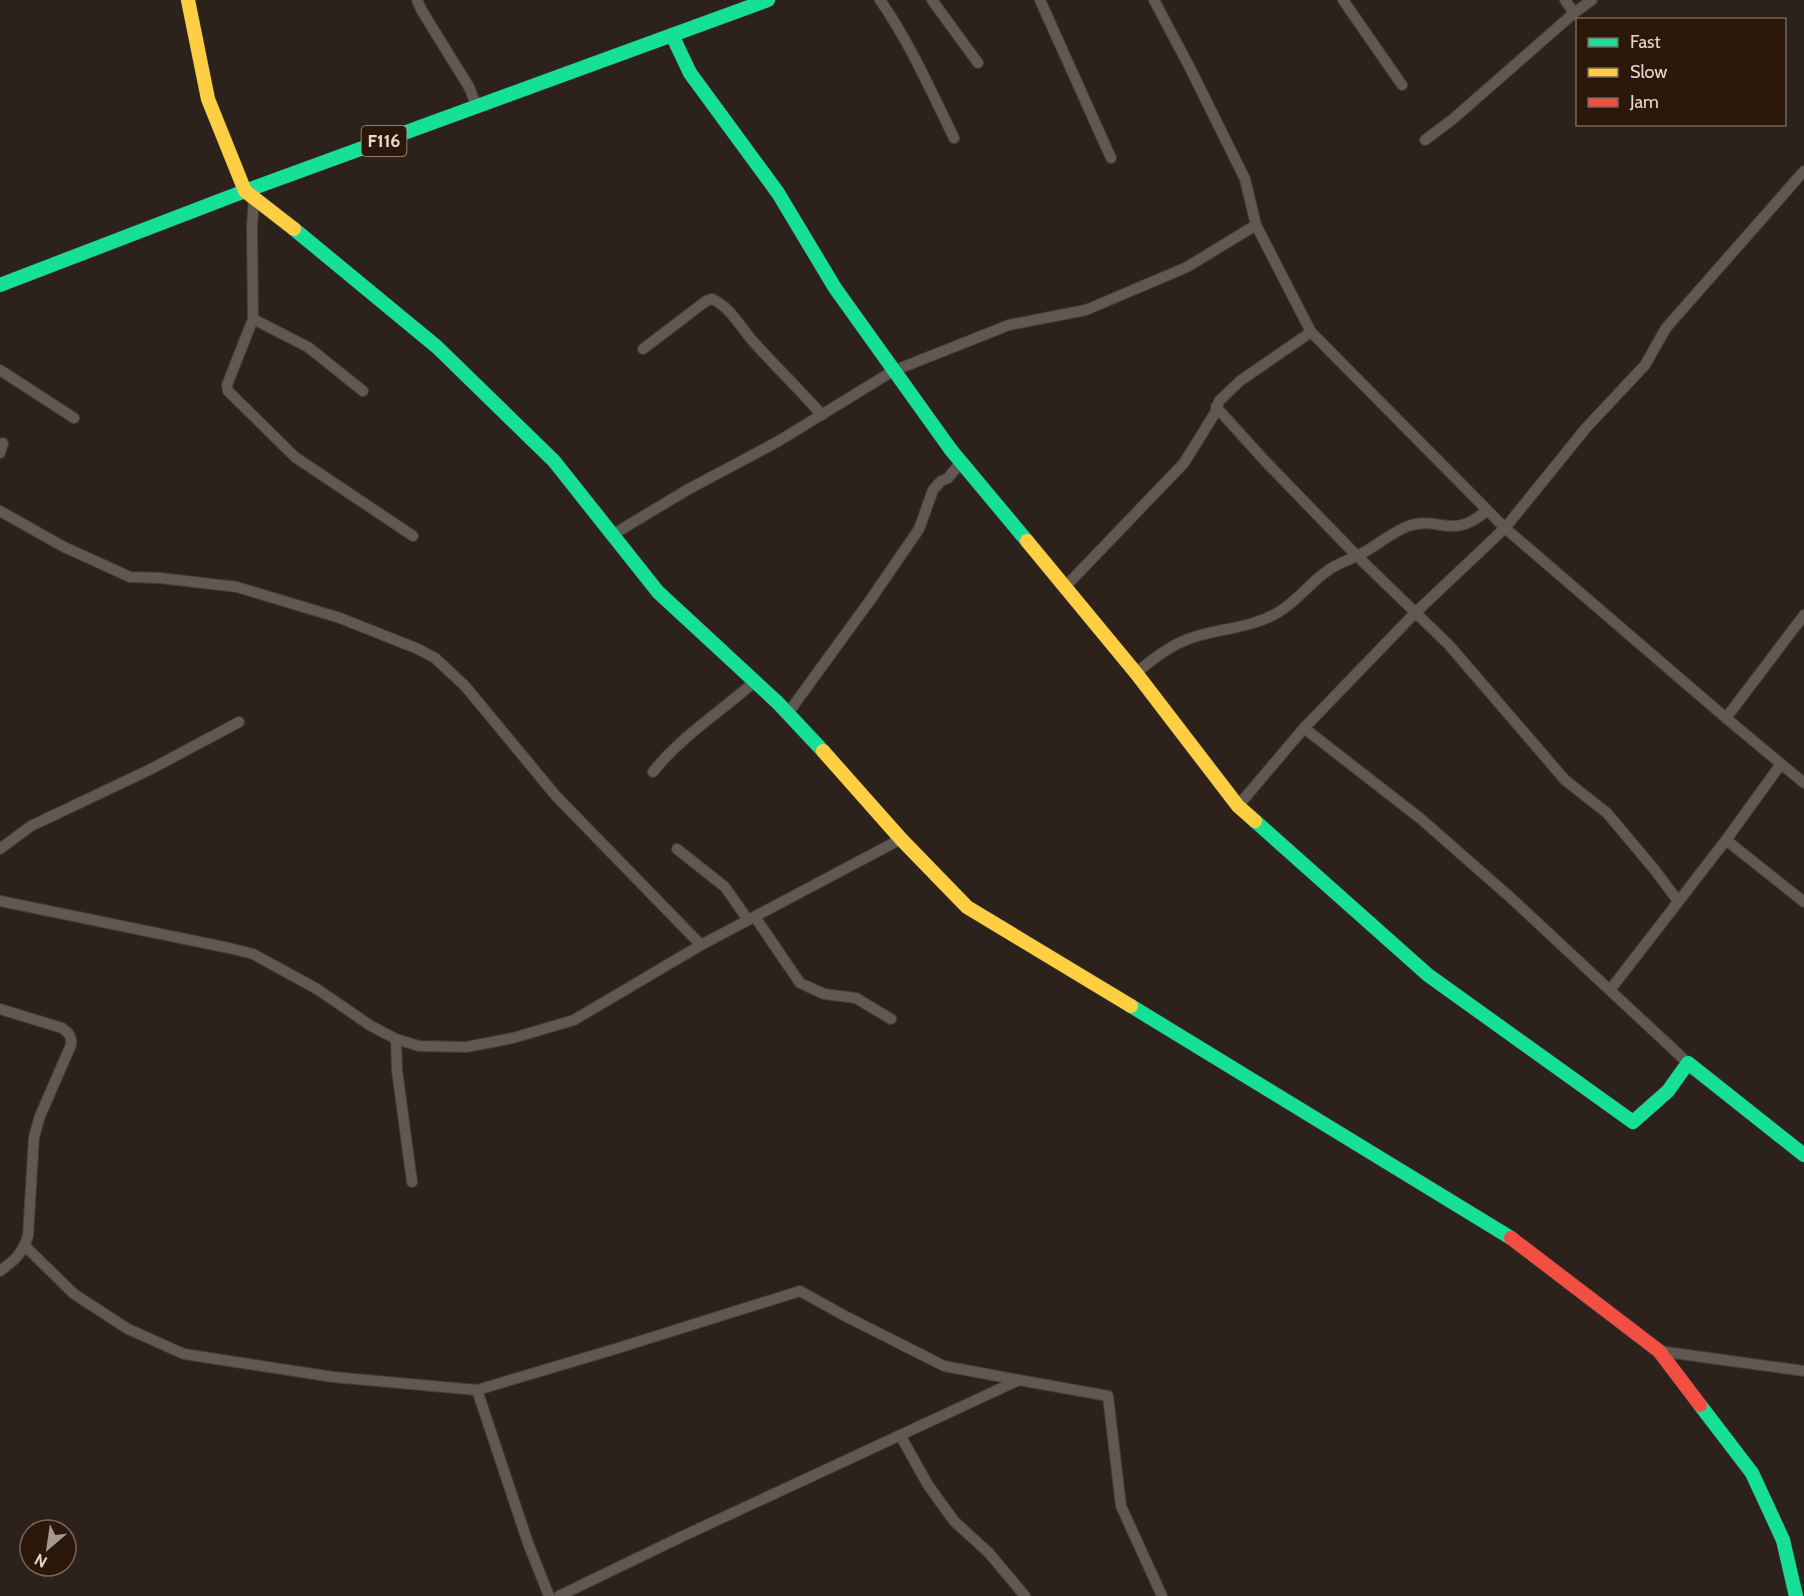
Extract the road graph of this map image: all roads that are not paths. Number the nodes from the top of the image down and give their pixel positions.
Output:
1 (188, 0) edge
2 (417, 0) edge
3 (768, 0) edge
4 (880, 0) edge
5 (932, 0) edge
6 (1040, 0) edge
7 (1154, 0) edge
8 (1343, 0) edge
9 (1565, 0) edge
10 (1592, 0) edge
11 (1574, 13) junction
12 (672, 35) junction
13 (978, 63) dead end
14 (1402, 85) dead end
15 (477, 107) junction
16 (954, 138) dead end
17 (1425, 140) dead end
18 (1111, 158) dead end
19 (1804, 171) edge
20 (249, 195) junction
21 (1256, 225) junction
22 (0, 285) edge
23 (253, 319) junction
24 (1311, 333) junction
25 (643, 349) dead end
26 (0, 369) edge
27 (893, 371) junction
28 (363, 391) dead end
29 (1216, 407) junction
30 (822, 415) junction
31 (74, 418) dead end
32 (961, 462) junction
33 (1487, 510) junction
34 (0, 511) edge
35 (1504, 528) junction
36 (612, 535) junction
37 (413, 536) dead end
38 (1357, 556) junction
39 (1065, 587) junction
40 (1415, 613) junction
41 (1804, 615) edge
42 (1136, 673) junction
43 (755, 681) junction
44 (788, 713) junction
45 (1726, 718) junction
46 (239, 722) dead end
47 (1304, 728) junction
48 (1781, 764) junction
49 (653, 772) dead end
50 (1804, 783) edge
51 (1238, 806) junction
52 (901, 839) junction
53 (1726, 840) junction
54 (0, 849) edge
55 (677, 849) dead end
56 (0, 901) edge
57 (1678, 902) junction
58 (1804, 902) edge
59 (751, 919) junction
60 (701, 945) junction
61 (1610, 990) junction
62 (0, 1009) edge
63 (891, 1019) dead end
64 (396, 1039) junction
65 (1688, 1062) junction
66 (1804, 1155) edge
67 (412, 1182) dead end
68 (25, 1246) junction
69 (0, 1271) edge
70 (1659, 1352) junction
71 (1804, 1371) edge
72 (1019, 1380) junction
73 (477, 1390) junction
74 (900, 1435) junction
75 (549, 1596) edge
76 (559, 1596) edge
77 (1025, 1596) edge
78 (1162, 1596) edge
79 (1796, 1596) edge

1 - 20 street
2 - 15 street
3 - 12 street, F116
4 - 16 street
5 - 13 street
6 - 18 street
7 - 21 street
8 - 14 street
9 - 11 street
10 - 11 street
11 - 17 street
12 - 15 street, F116
12 - 27 street
15 - 20 street, F116
19 - 35 street
20 - 22 street, F116
20 - 23 street
20 - 36 street
21 - 24 street
21 - 27 street
23 - 28 street
23 - 37 street
24 - 29 street
24 - 33 street
25 - 30 street
26 - 31 street
27 - 30 street
27 - 32 street
29 - 38 street
29 - 39 street
30 - 36 street
32 - 39 street
32 - 44 street
33 - 35 street
33 - 38 street
34 - 60 street
35 - 40 street
35 - 45 street
36 - 43 street
38 - 40 street
38 - 42 street
39 - 42 street
40 - 47 street
40 - 57 street
41 - 45 street
42 - 51 street
43 - 44 street
43 - 49 street
44 - 52 street
45 - 48 street
46 - 54 street
47 - 51 street
47 - 61 street
48 - 50 street
48 - 53 street
51 - 65 street
52 - 59 street
52 - 70 street
53 - 57 street
53 - 58 street
55 - 59 street
56 - 64 street
57 - 61 street
59 - 60 street
59 - 63 street
60 - 64 street
61 - 65 street
62 - 68 street
64 - 67 street
65 - 66 street
68 - 69 street
68 - 73 street
70 - 71 street
70 - 79 street
72 - 73 street
72 - 74 street
72 - 78 street
73 - 75 street
74 - 76 street
74 - 77 street

